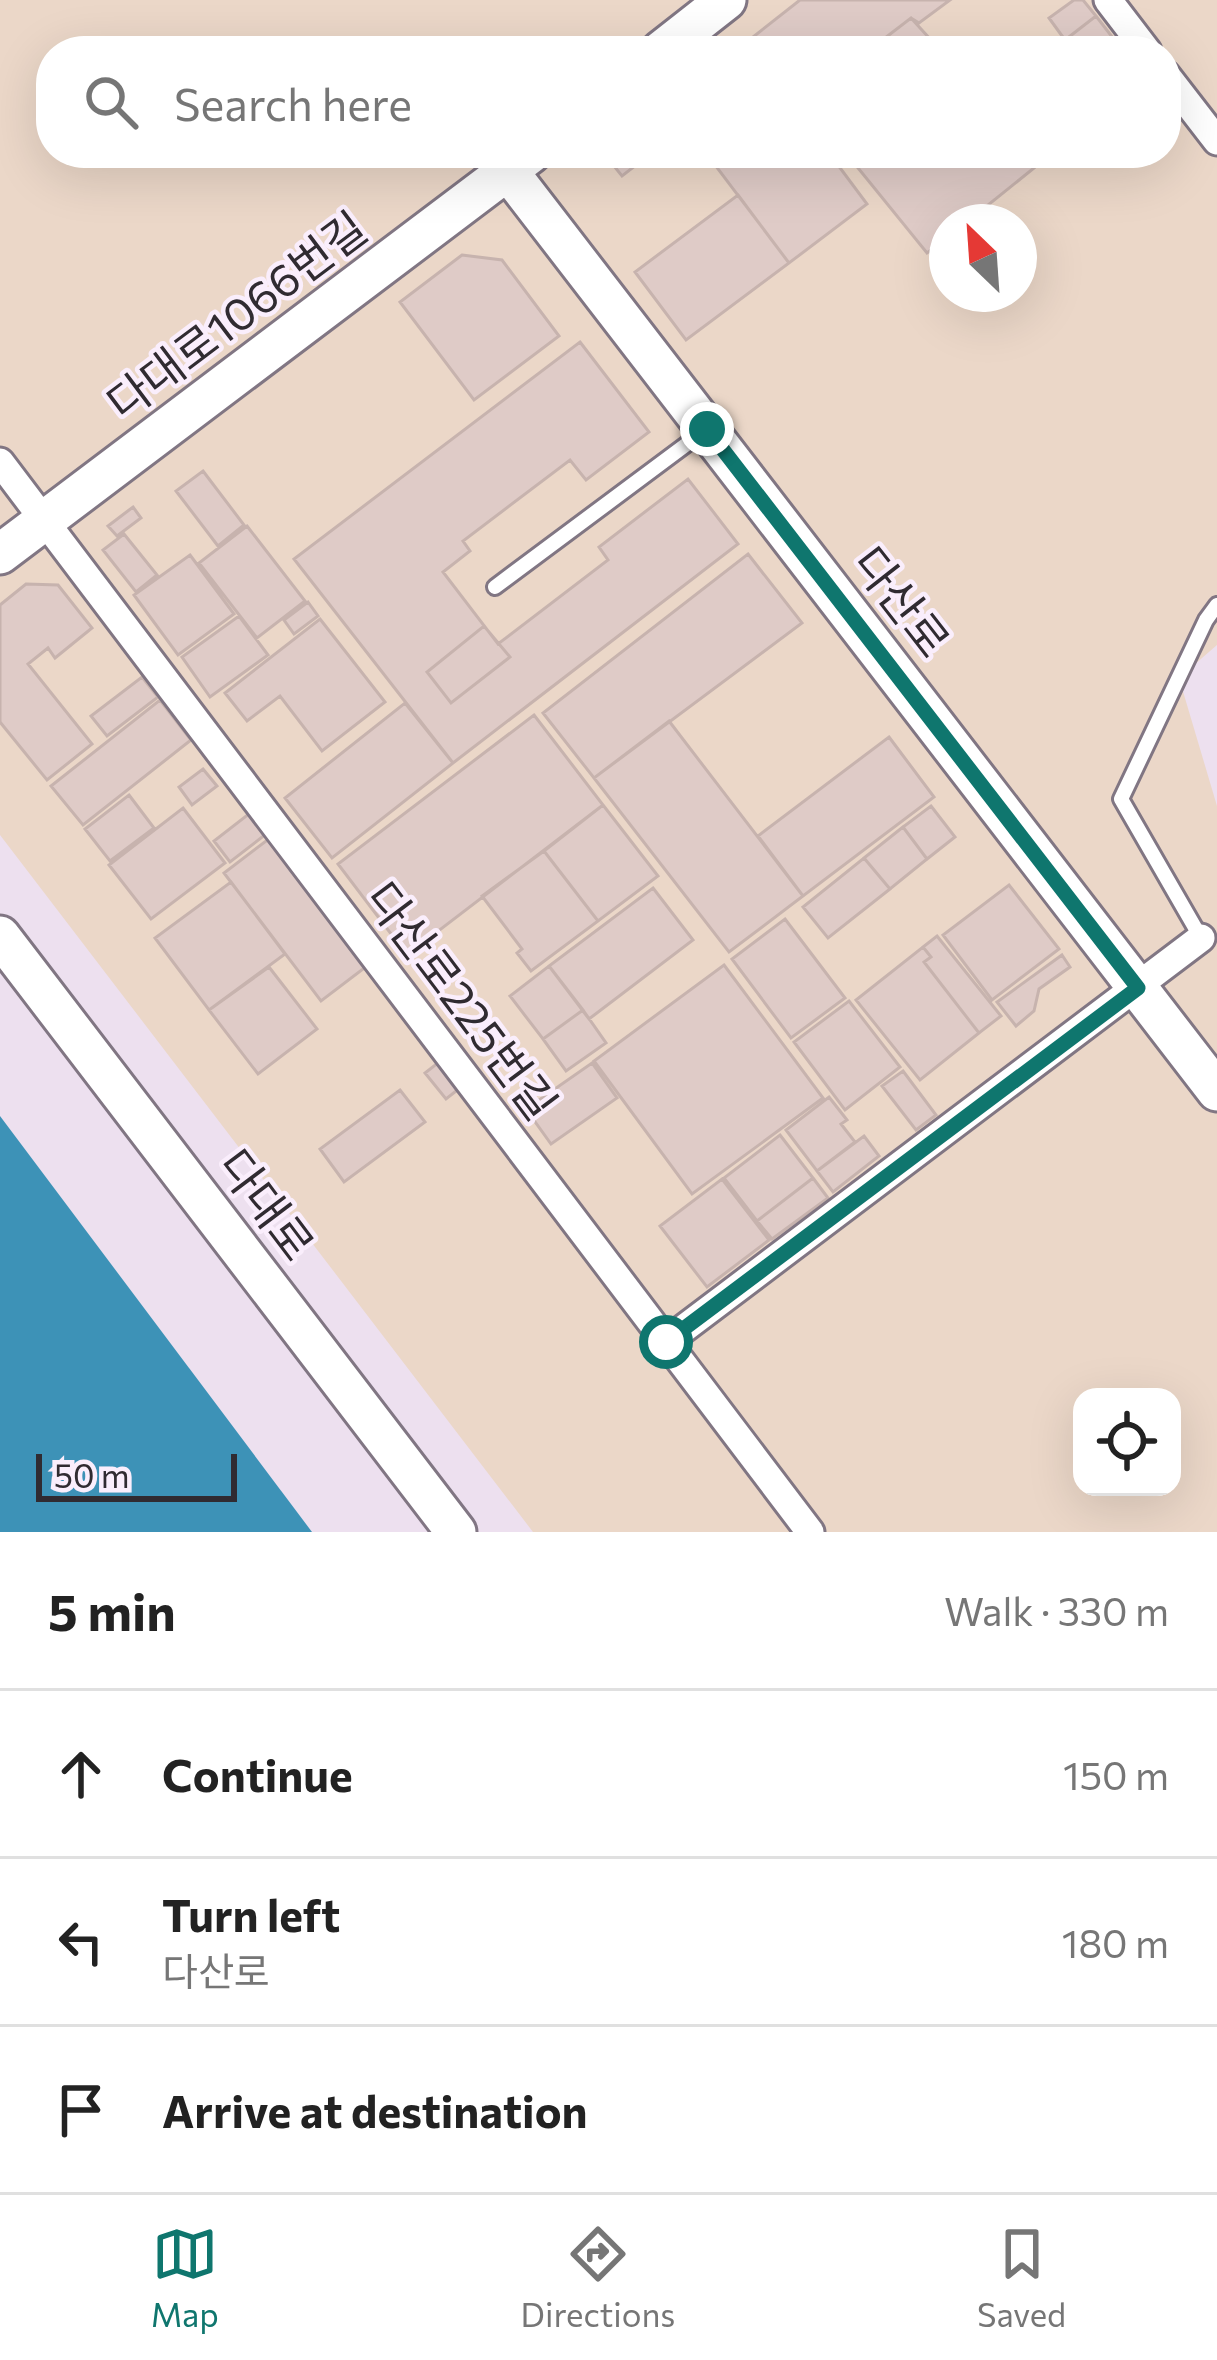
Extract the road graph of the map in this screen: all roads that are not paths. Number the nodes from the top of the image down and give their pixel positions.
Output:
1 (726, 0) edge
2 (1108, 0) edge
3 (680, 36) edge
4 (1136, 36) edge
5 (1181, 95) edge
6 (1217, 142) edge
7 (511, 168) edge
8 (523, 168) edge
9 (707, 429) junction
10 (0, 462) edge
11 (44, 521) junction
12 (0, 554) edge
13 (496, 587) dead end
14 (1217, 605) edge
15 (0, 936) edge
16 (1201, 938) joint
17 (1138, 988) junction
18 (1217, 1091) edge
19 (666, 1342) junction
20 (456, 1532) edge
21 (810, 1532) edge

1 - 3 street
2 - 4 street
5 - 6 street
7 - 11 street, 다대로1066번길
8 - 9 street, 다산로
9 - 13 lane
9 - 17 street, 다산로
10 - 11 street, 다산로225번길
11 - 12 street, 다대로1066번길
11 - 19 street, 다산로225번길
14 - 16 lane
15 - 20 street, 다대로
16 - 17 street
17 - 18 street, 다산로
17 - 19 street
19 - 21 street, 다산로225번길

